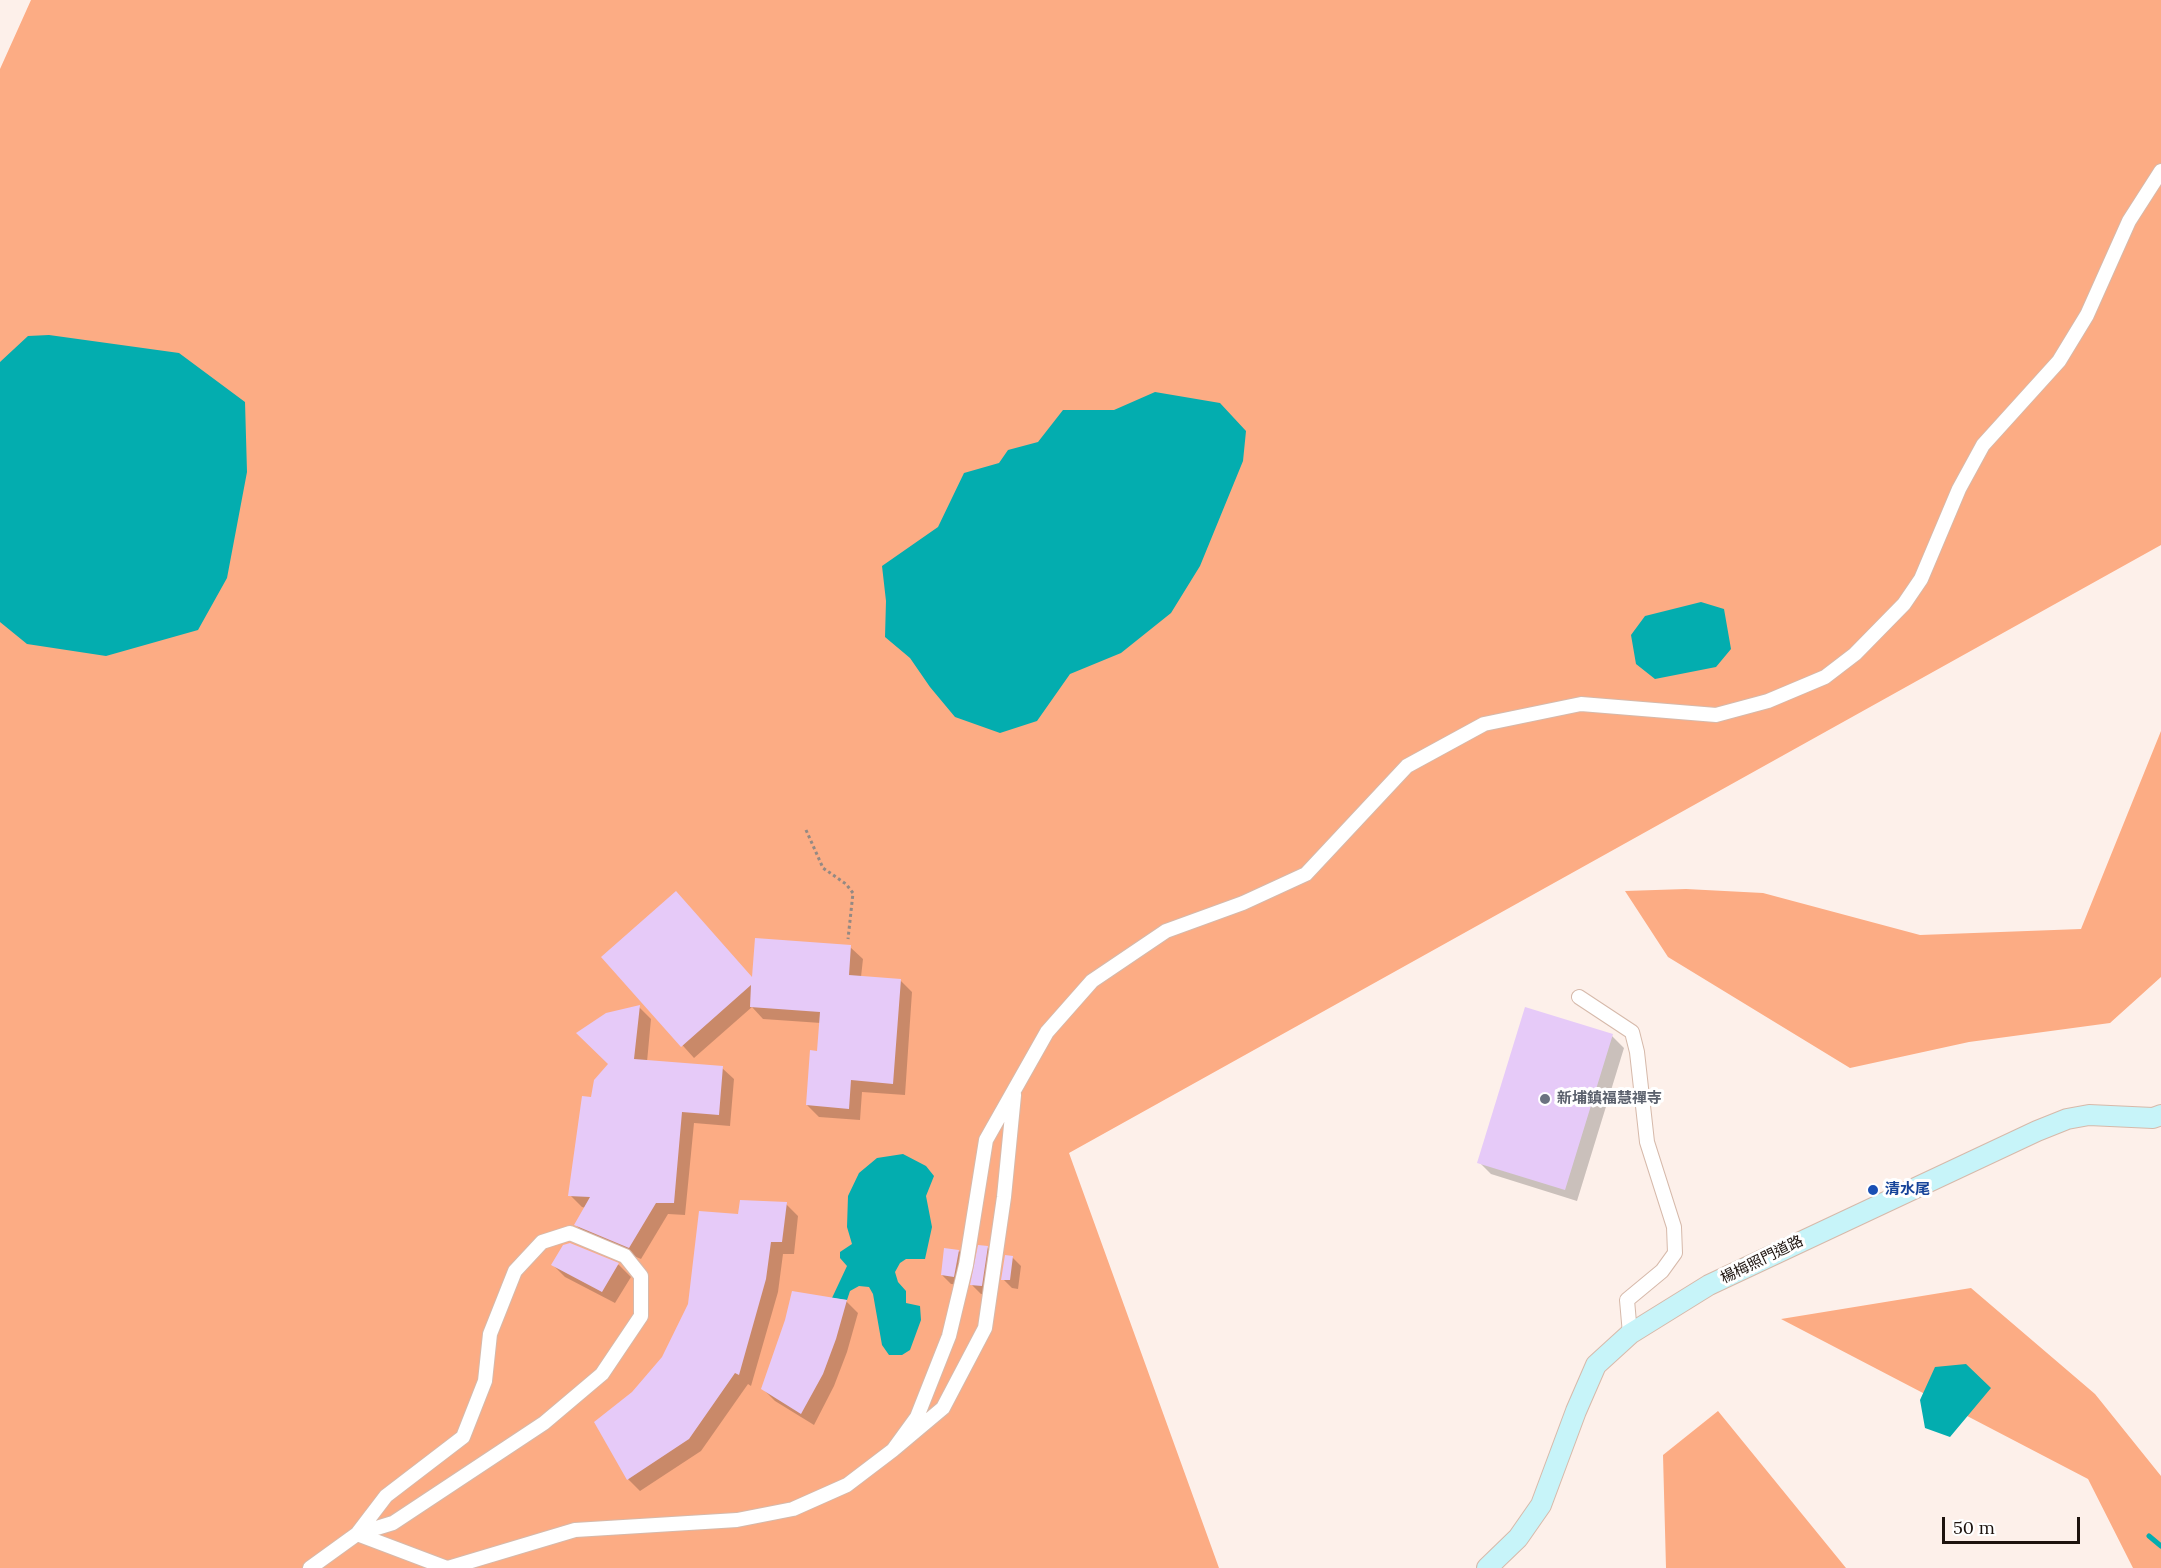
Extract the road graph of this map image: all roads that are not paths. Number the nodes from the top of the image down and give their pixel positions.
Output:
1 (2161, 171) edge
2 (1579, 997) dead end
3 (1015, 1087) junction
4 (2161, 1115) edge
5 (1630, 1334) junction
6 (893, 1450) junction
7 (357, 1534) junction
8 (310, 1568) edge
9 (448, 1568) edge
10 (1487, 1568) edge

1 - 3 street
2 - 5 street
3 - 6 street
3 - 6 street
4 - 5 street, 楊梅照門道路
5 - 10 street, 楊梅照門道路
6 - 9 street
7 - 7 street
7 - 8 street
7 - 9 street

